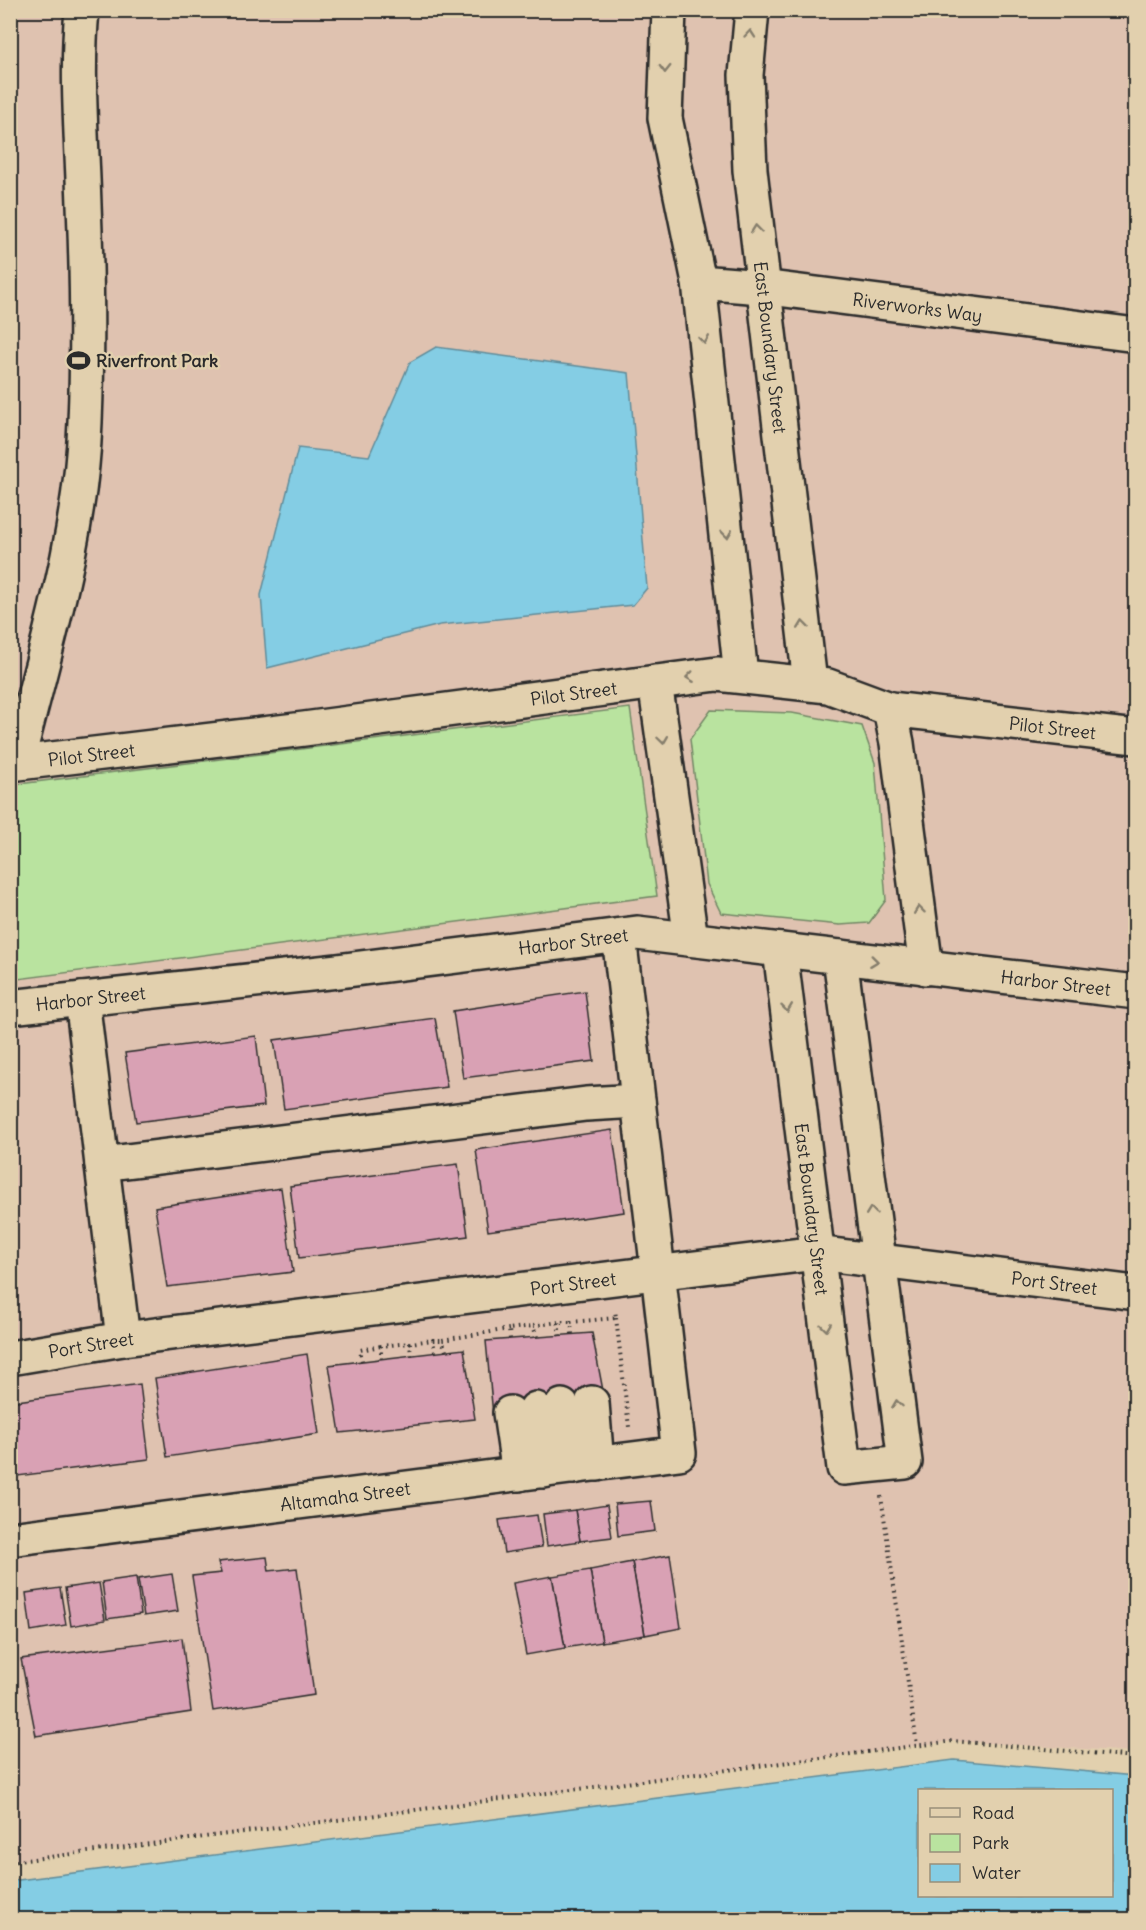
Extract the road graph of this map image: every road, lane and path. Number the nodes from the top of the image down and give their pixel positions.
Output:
1 (82, 10) edge
2 (669, 10) edge
3 (752, 10) edge
4 (699, 282) junction
5 (762, 287) junction
6 (1136, 335) edge
7 (741, 676) junction
8 (655, 682) junction
9 (810, 683) junction
10 (890, 709) junction
11 (1136, 737) edge
12 (14, 764) edge
13 (619, 936) junction
14 (691, 939) junction
15 (780, 950) junction
16 (840, 957) junction
17 (926, 968) junction
18 (1136, 992) edge
19 (82, 999) junction
20 (10, 1007) edge
21 (638, 1101) junction
22 (102, 1164) junction
23 (817, 1253) junction
24 (878, 1262) junction
25 (658, 1273) junction
26 (1136, 1293) edge
27 (558, 1322) junction
28 (571, 1322) dead end
29 (533, 1326) junction
30 (509, 1329) junction
31 (560, 1336) dead end
32 (537, 1337) dead end
33 (510, 1339) dead end
34 (123, 1340) junction
35 (433, 1340) junction
36 (442, 1340) junction
37 (410, 1343) junction
38 (381, 1346) junction
39 (446, 1351) dead end
40 (435, 1352) dead end
41 (411, 1356) dead end
42 (10, 1358) edge
43 (381, 1359) dead end
44 (362, 1361) dead end
45 (558, 1469) junction
46 (880, 1490) dead end
47 (10, 1539) edge
48 (917, 1745) junction
49 (1136, 1757) edge
50 (10, 1862) edge

1 - 12 street
2 -> 4 street
5 -> 3 street, East Boundary Street
4 - 5 street, Riverworks Way
4 -> 7 street
5 - 6 street, Riverworks Way
9 -> 5 street, East Boundary Street
7 -> 8 street, Pilot Street
7 - 9 street, Pilot Street
8 - 12 street, Pilot Street
8 -> 14 street
9 - 10 street, Pilot Street
10 - 11 street, Pilot Street
17 -> 10 street
13 - 14 street, Harbor Street
13 - 19 street, Harbor Street
13 - 21 street
14 - 15 street, Harbor Street
15 - 16 street, Harbor Street
15 -> 23 street, East Boundary Street
16 -> 17 street, Harbor Street
24 -> 16 street
17 - 18 street, Harbor Street
19 - 20 street, Harbor Street
19 - 22 street
21 - 22 street
21 - 25 street
22 - 34 street
23 - 24 street, Port Street
23 -> 24 street, East Boundary Street
23 - 25 street, Port Street
24 - 26 street, Port Street
25 - 34 street, Port Street
25 - 45 street, Altamaha Street
27 - 28 path
27 - 29 path
27 - 31 path
29 - 30 path
29 - 32 path
30 - 33 path
30 - 36 path
34 - 42 street, Port Street
35 - 36 path
35 - 37 path
35 - 40 path
36 - 39 path
37 - 38 path
37 - 41 path
38 - 43 path
38 - 44 path
45 - 45 street
45 - 47 street, Altamaha Street
46 - 48 path
48 - 49 path
48 - 50 path

